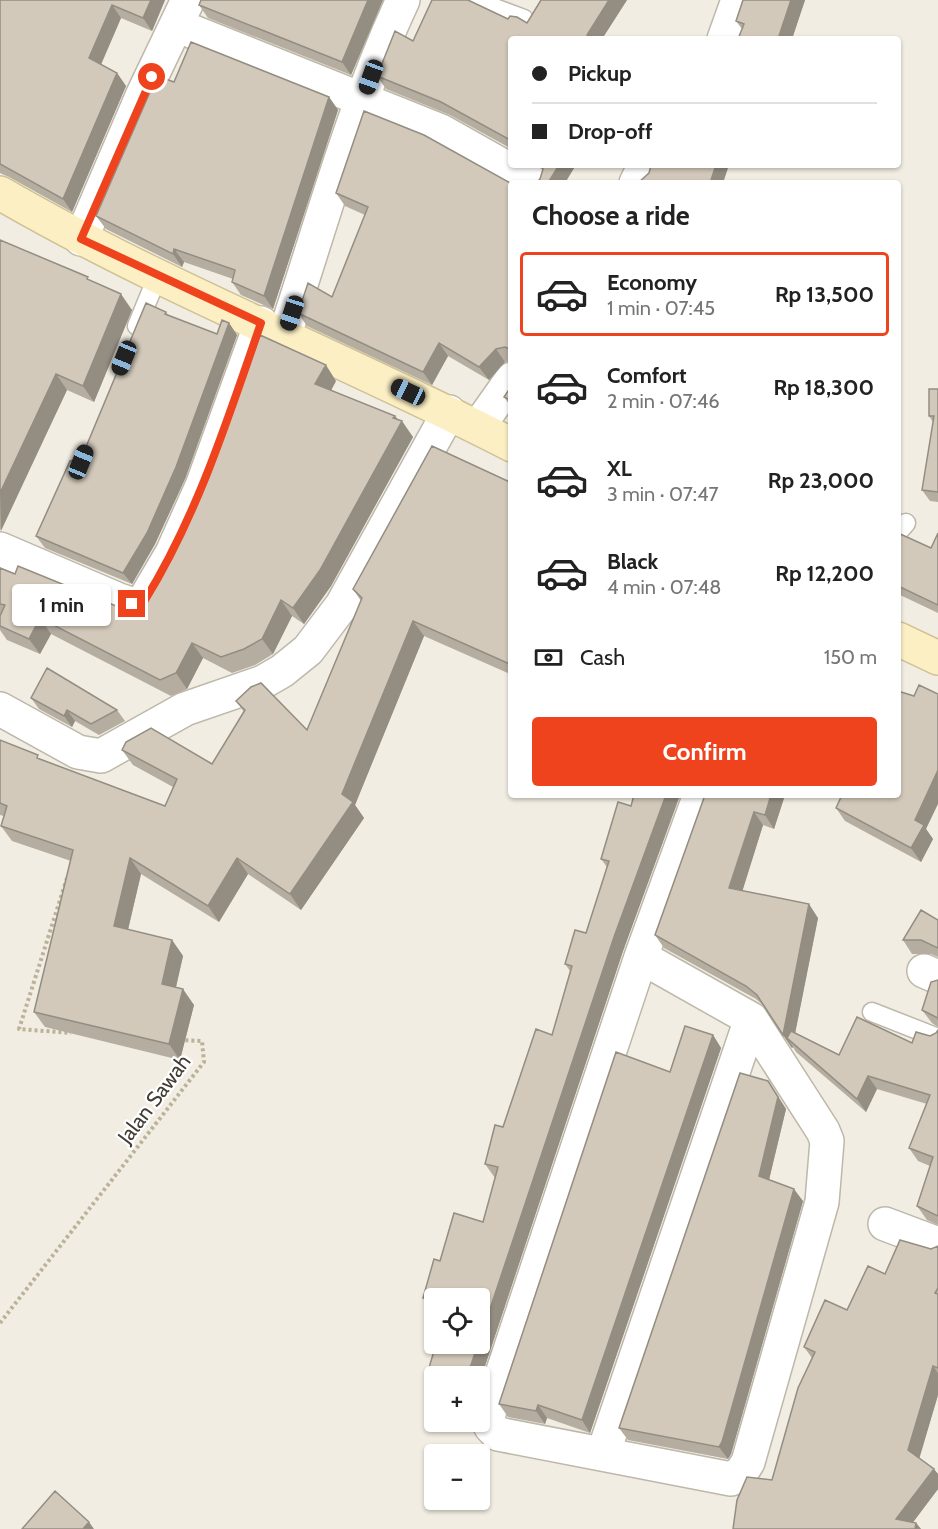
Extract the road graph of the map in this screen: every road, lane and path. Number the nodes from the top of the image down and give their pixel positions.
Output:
1 (403, 0) edge
2 (473, 0) edge
3 (738, 0) edge
4 (182, 13) edge
5 (524, 19) edge
6 (725, 36) edge
7 (364, 98) junction
8 (528, 180) edge
9 (0, 193) edge
10 (81, 239) junction
11 (158, 275) junction
12 (273, 328) junction
13 (131, 341) edge
14 (508, 386) edge
15 (449, 412) junction
16 (478, 428) junction
17 (508, 443) edge
18 (0, 549) edge
19 (901, 640) edge
20 (938, 658) edge
21 (0, 709) edge
22 (699, 798) edge
23 (71, 867) edge
24 (641, 957) junction
25 (872, 1012) dead end
26 (751, 1019) junction
27 (76, 1033) edge
28 (938, 1038) edge
29 (179, 1040) dead end
30 (885, 1224) dead end
31 (938, 1244) edge
32 (0, 1323) edge
33 (603, 1454) junction

1 - 7 street
2 - 5 lane
3 - 6 street
4 - 7 street
4 - 10 street
7 - 8 street
7 - 12 street
9 - 10 main road
10 - 11 main road
11 - 12 main road
11 - 13 lane
12 - 15 main road
12 - 18 street
14 - 16 street
15 - 16 main road
15 - 21 street
16 - 17 main road
19 - 20 main road
22 - 24 street
23 - 27 path
24 - 26 street
24 - 33 street
25 - 28 lane
26 - 33 street
26 - 33 street
29 - 32 path, Jalan Sawah
30 - 31 street

